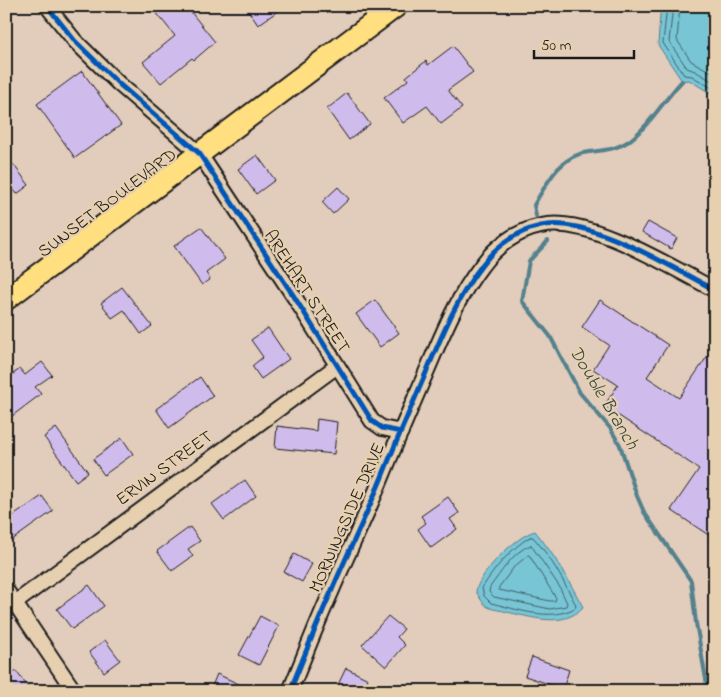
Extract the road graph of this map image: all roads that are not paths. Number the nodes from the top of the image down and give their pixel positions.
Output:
1 (47, 6) edge
2 (396, 6) edge
3 (199, 153) junction
4 (715, 290) edge
5 (6, 299) edge
6 (337, 366) junction
7 (400, 432) junction
8 (6, 590) edge
9 (15, 603) junction
10 (74, 691) edge
11 (290, 691) edge

1 - 3 street, AREHART STREET
2 - 3 main road, SUNSET BOULEVARD
3 - 5 main road, SUNSET BOULEVARD
3 - 6 street, AREHART STREET
4 - 7 street, MORNINGSIDE DRIVE
6 - 7 street, AREHART STREET
6 - 9 street, ERVIN STREET
7 - 11 street, MORNINGSIDE DRIVE
8 - 9 street
9 - 10 street

